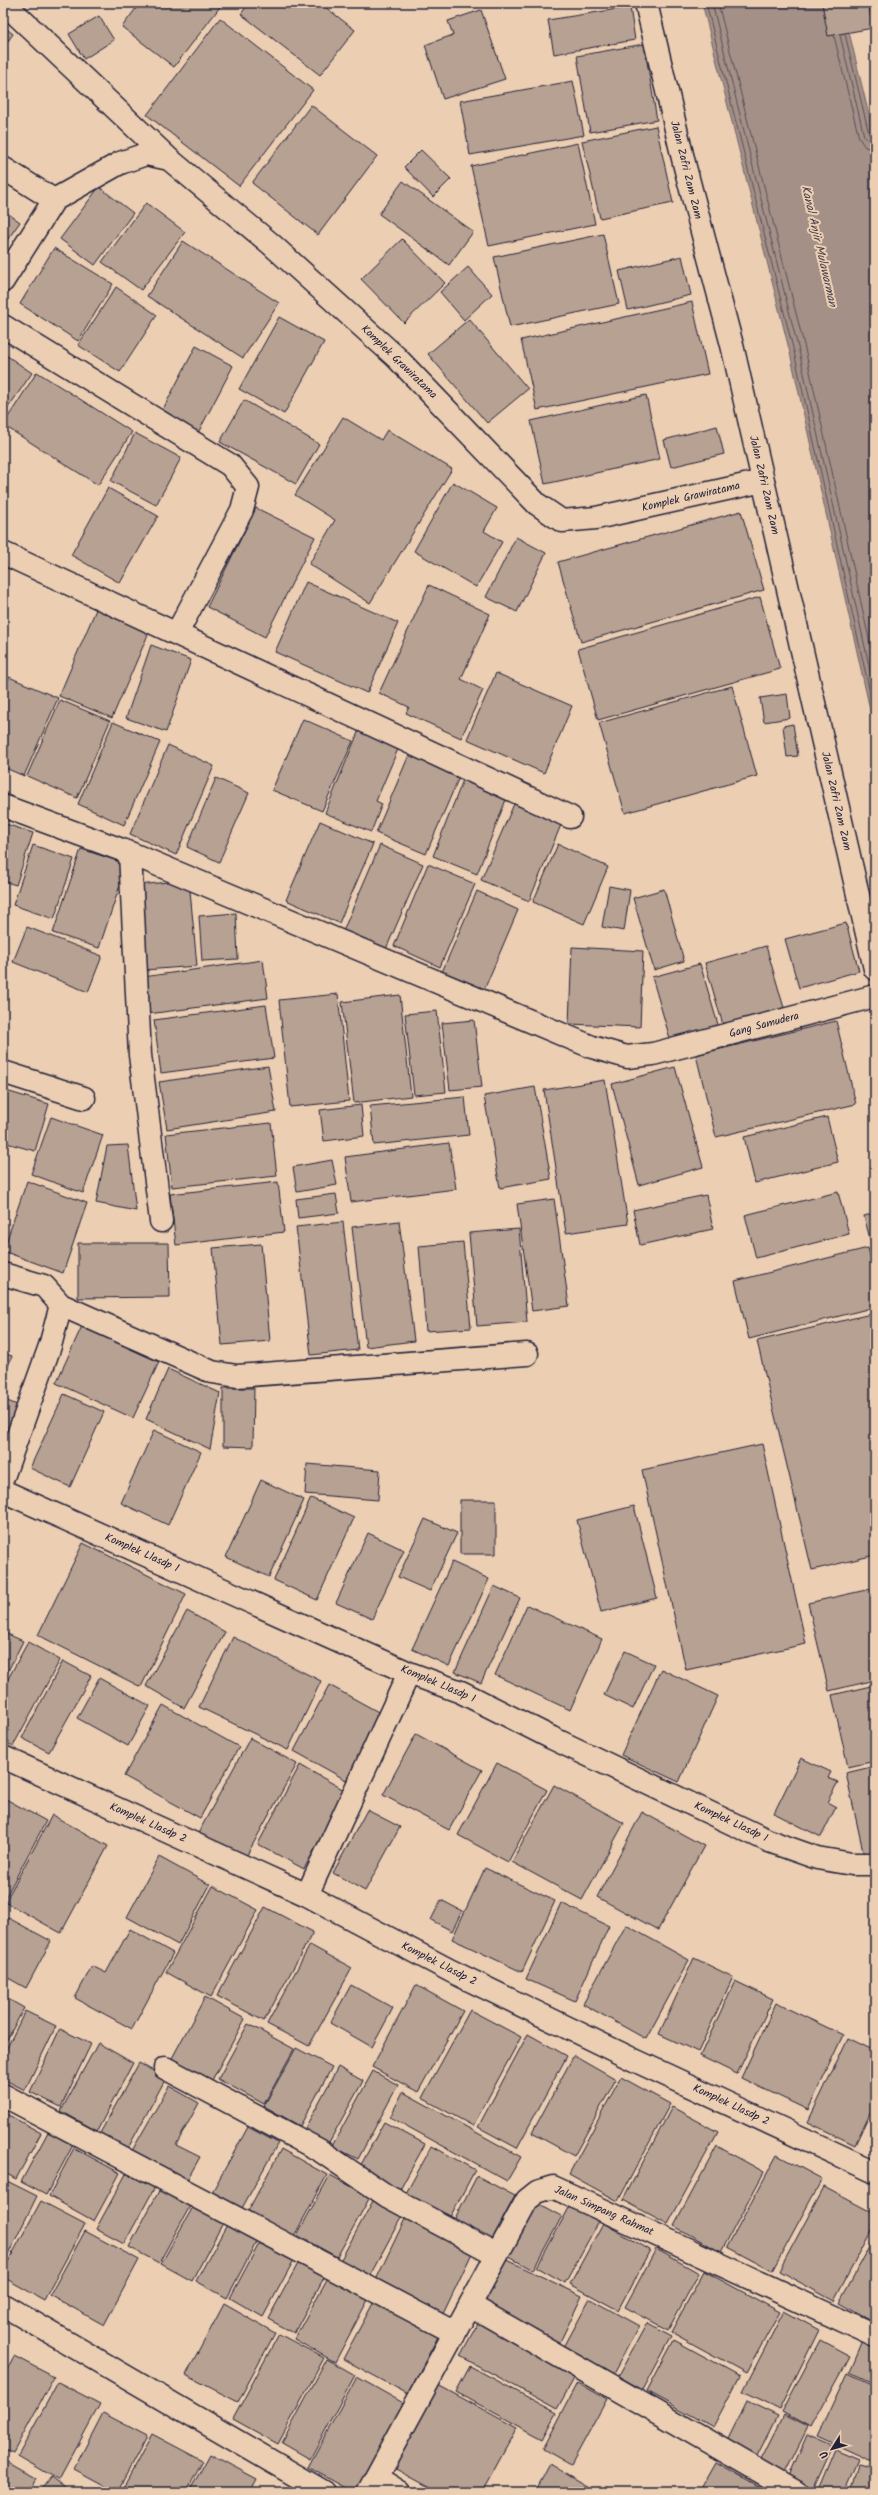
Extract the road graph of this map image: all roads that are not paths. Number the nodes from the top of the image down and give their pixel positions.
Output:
1 (4, 3) edge
2 (646, 3) edge
3 (169, 159) junction
4 (3, 168) edge
5 (54, 200) junction
6 (3, 281) edge
7 (3, 326) edge
8 (763, 481) junction
9 (3, 553) edge
10 (177, 633) junction
11 (3, 806) edge
12 (570, 817) dead end
13 (130, 853) junction
14 (875, 969) edge
15 (875, 996) edge
16 (3, 1072) edge
17 (84, 1098) dead end
18 (161, 1221) dead end
19 (3, 1274) edge
20 (61, 1305) junction
21 (527, 1354) dead end
22 (3, 1477) edge
23 (3, 1491) edge
24 (409, 1673) junction
25 (3, 1757) edge
26 (875, 1864) edge
27 (307, 1895) junction
28 (165, 2068) dead end
29 (3, 2095) edge
30 (875, 2172) edge
31 (496, 2254) junction
32 (3, 2305) edge
33 (470, 2305) junction
34 (455, 2333) junction
35 (875, 2336) edge
36 (372, 2485) edge
37 (324, 2492) edge
38 (400, 2492) edge
39 (796, 2492) edge

1 - 3 street
2 - 8 street, Jalan Zafri Zam Zam
3 - 5 street, Komplek Grawiratama
3 - 8 street, Komplek Grawiratama
4 - 5 street
5 - 6 street, Komplek Grawiratama
7 - 10 street
8 - 14 street, Jalan Zafri Zam Zam
9 - 10 street
10 - 12 street
11 - 13 street, Gang Samudera
13 - 15 street, Gang Samudera
13 - 18 street
16 - 17 street
19 - 20 street
20 - 21 street
20 - 22 street
23 - 24 street, Komplek Llasdp 1
24 - 26 street, Komplek Llasdp 1
24 - 27 street
25 - 27 street, Komplek Llasdp 2
27 - 30 street, Komplek Llasdp 2
28 - 31 street
29 - 34 street
31 - 33 street, Jalan Simpang Rahmat
31 - 35 street, Jalan Simpang Rahmat
32 - 37 street
33 - 34 street, Jalan Simpang Rahmat
33 - 39 street
34 - 36 street, Jalan Simpang Rahmat
36 - 38 street

